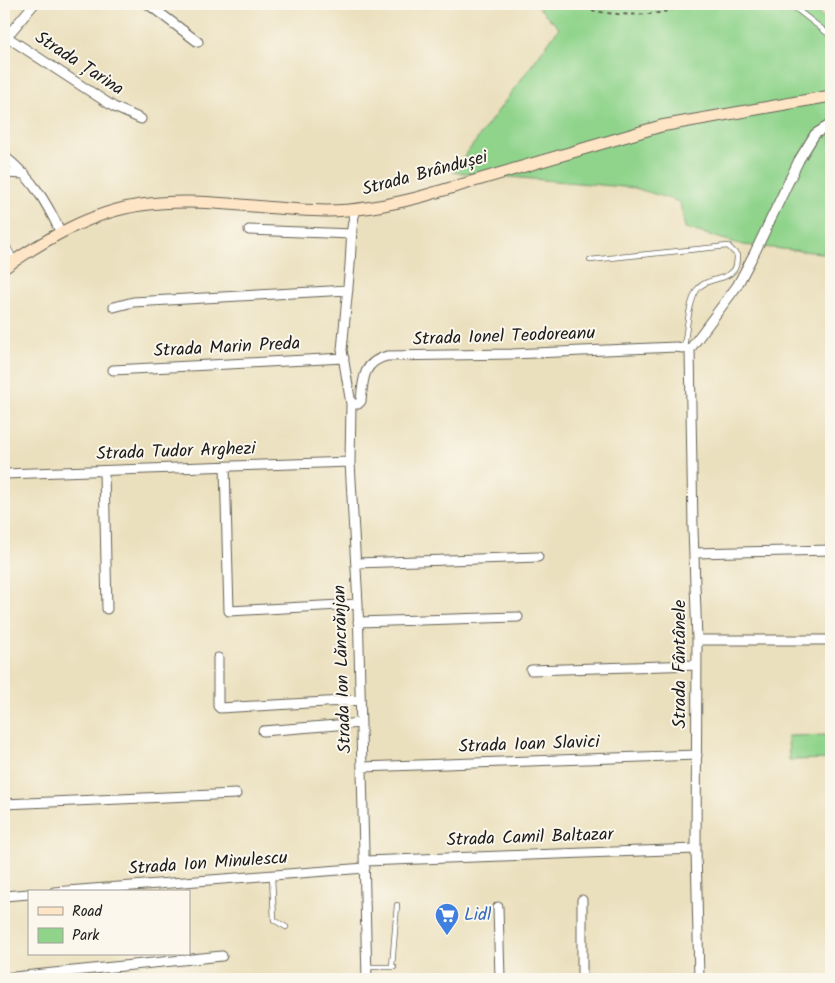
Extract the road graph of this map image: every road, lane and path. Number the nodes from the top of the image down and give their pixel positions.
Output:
1 (34, 4) edge
2 (148, 4) edge
3 (577, 4) edge
4 (683, 4) edge
5 (790, 4) edge
6 (5, 36) edge
7 (831, 36) edge
8 (198, 42) dead end
9 (831, 96) edge
10 (141, 119) dead end
11 (831, 124) edge
12 (4, 156) edge
13 (4, 173) edge
14 (25, 174) junction
15 (352, 210) junction
16 (249, 230) dead end
17 (352, 231) junction
18 (61, 233) junction
19 (4, 239) edge
20 (15, 260) junction
21 (590, 260) dead end
22 (4, 268) edge
23 (348, 290) junction
24 (114, 307) dead end
25 (687, 348) junction
26 (344, 358) junction
27 (113, 370) dead end
28 (352, 404) junction
29 (350, 462) junction
30 (225, 466) junction
31 (104, 472) junction
32 (4, 474) edge
33 (831, 550) edge
34 (694, 552) junction
35 (538, 557) dead end
36 (356, 563) junction
37 (358, 604) junction
38 (108, 610) dead end
39 (518, 617) dead end
40 (358, 622) junction
41 (697, 640) junction
42 (831, 640) edge
43 (218, 658) dead end
44 (697, 665) junction
45 (531, 670) dead end
46 (360, 700) junction
47 (361, 723) junction
48 (263, 730) dead end
49 (696, 755) junction
50 (362, 767) junction
51 (236, 794) dead end
52 (4, 804) edge
53 (696, 849) junction
54 (365, 864) junction
55 (272, 875) junction
56 (80, 890) edge
57 (28, 894) edge
58 (4, 896) edge
59 (582, 900) dead end
60 (396, 905) dead end
61 (498, 907) dead end
62 (286, 927) dead end
63 (222, 956) dead end
64 (368, 967) junction
65 (4, 978) edge
66 (367, 979) edge
67 (500, 979) edge
68 (582, 979) edge
69 (699, 979) edge

1 - 6 street
2 - 8 street
3 - 4 path
5 - 7 lane
6 - 10 street, Strada Țarina
9 - 15 main road, Strada Brândușei
11 - 25 street
12 - 14 street
13 - 14 street
14 - 18 street
15 - 17 street, Strada Ion Lăncrănjan
15 - 18 main road, Strada Brândușei
16 - 17 street
17 - 23 street, Strada Ion Lăncrănjan
18 - 20 main road, Strada Brândușei
19 - 20 lane
20 - 22 main road, Strada Brândușei
21 - 25 lane
23 - 24 street
23 - 26 street, Strada Ion Lăncrănjan
25 - 28 street, Strada Ionel Teodoreanu
25 - 34 street, Strada Fântânele
26 - 27 street, Strada Marin Preda
26 - 28 street, Strada Ion Lăncrănjan
28 - 29 street, Strada Ion Lăncrănjan
29 - 30 street, Strada Tudor Arghezi
29 - 36 street, Strada Ion Lăncrănjan
30 - 31 street, Strada Tudor Arghezi
30 - 37 street
31 - 32 street, Strada Tudor Arghezi
31 - 38 street
33 - 34 street
34 - 41 street, Strada Fântânele
35 - 36 street
36 - 37 street, Strada Ion Lăncrănjan
37 - 40 street, Strada Ion Lăncrănjan
39 - 40 street
40 - 46 street, Strada Ion Lăncrănjan
41 - 42 street
41 - 44 street, Strada Fântânele
43 - 46 street
44 - 45 street
44 - 49 street, Strada Fântânele
46 - 47 street, Strada Ion Lăncrănjan
47 - 48 street
47 - 50 street, Strada Ion Lăncrănjan
49 - 50 street, Strada Ioan Slavici
49 - 53 street, Strada Fântânele
50 - 54 street, Strada Ion Lăncrănjan
51 - 52 street
53 - 54 street, Strada Camil Baltazar
53 - 69 street, Strada Fântânele
54 - 55 street, Strada Ion Minulescu
54 - 64 street, Strada Ion Lăncrănjan
55 - 56 street, Strada Ion Minulescu
55 - 62 lane
57 - 58 street
59 - 68 street
60 - 64 lane
61 - 67 street
63 - 65 street
64 - 66 street, Strada Ion Lăncrănjan

